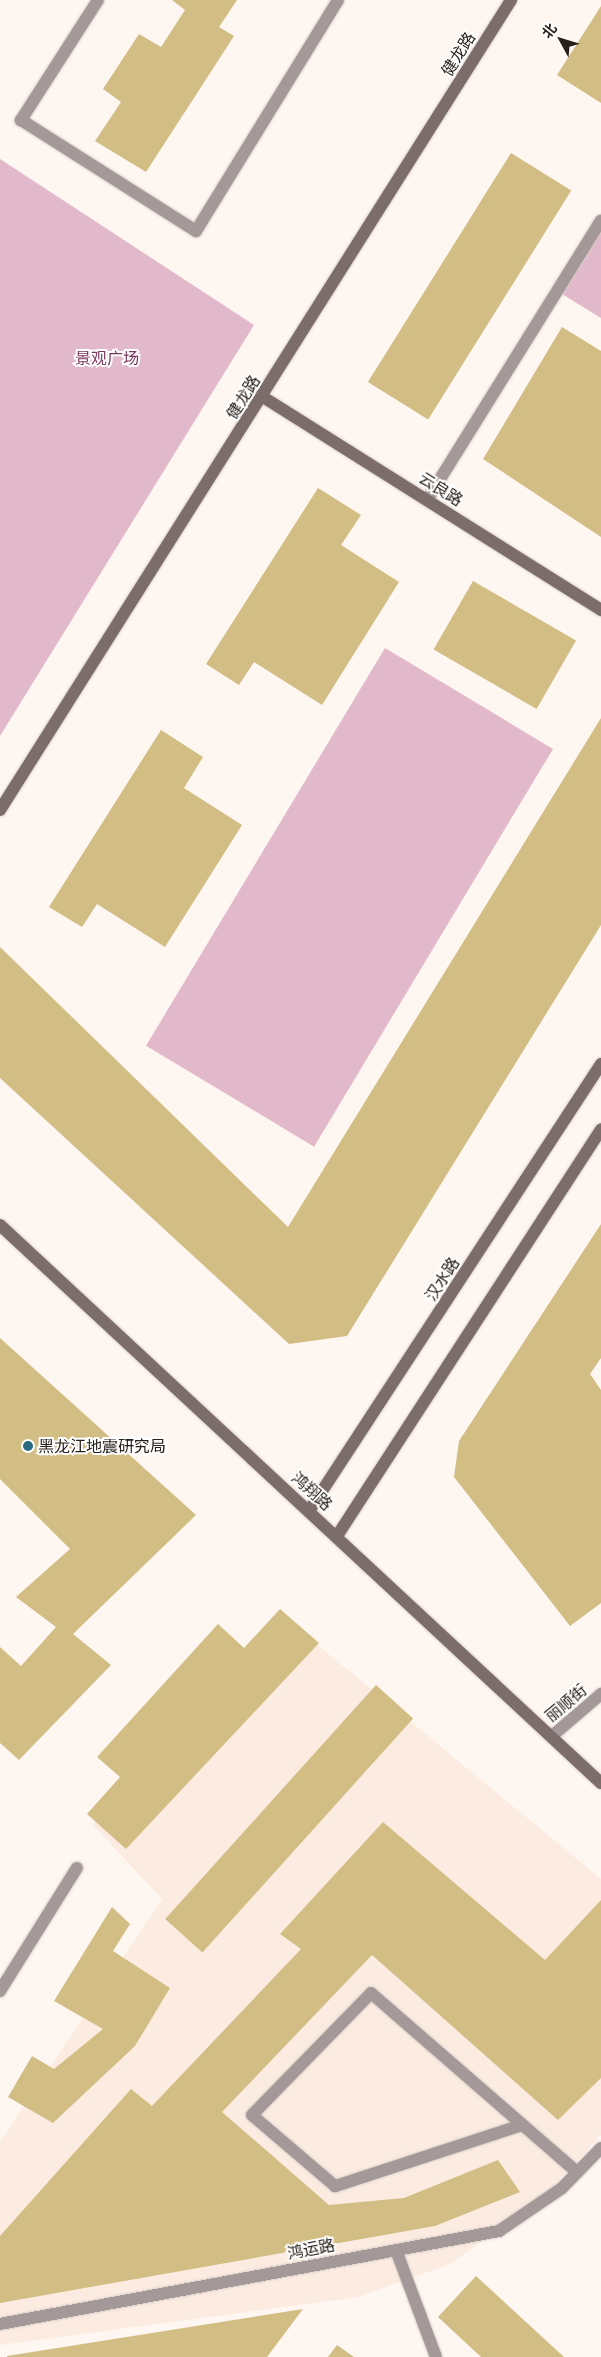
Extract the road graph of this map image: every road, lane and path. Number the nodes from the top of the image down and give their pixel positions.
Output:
1 (98, 0) edge
2 (338, 0) edge
3 (511, 0) edge
4 (601, 221) edge
5 (263, 396) junction
6 (427, 500) junction
7 (601, 610) edge
8 (0, 810) edge
9 (601, 1064) edge
10 (601, 1129) edge
11 (0, 1224) edge
12 (310, 1511) junction
13 (337, 1536) junction
14 (601, 1694) edge
15 (552, 1736) junction
16 (601, 1783) edge
17 (77, 1868) dead end
18 (0, 1991) edge
19 (522, 2125) junction
20 (601, 2148) edge
21 (576, 2172) junction
22 (396, 2250) junction
23 (0, 2324) edge
24 (436, 2357) edge

1 - 2 street
3 - 5 main road, 健龙路
4 - 6 street
5 - 6 main road, 云良路
5 - 8 main road, 健龙路
6 - 7 main road, 云良路
9 - 12 main road, 汉水路
10 - 13 main road
11 - 12 main road, 鸿翔路
12 - 13 main road, 鸿翔路
13 - 15 main road, 鸿翔路
14 - 15 street, 丽顺街
15 - 16 main road, 鸿翔路
17 - 18 street
19 - 19 street
19 - 21 street
20 - 21 street, 鸿运路
21 - 22 street, 鸿运路
22 - 23 street, 鸿运路
22 - 24 street

